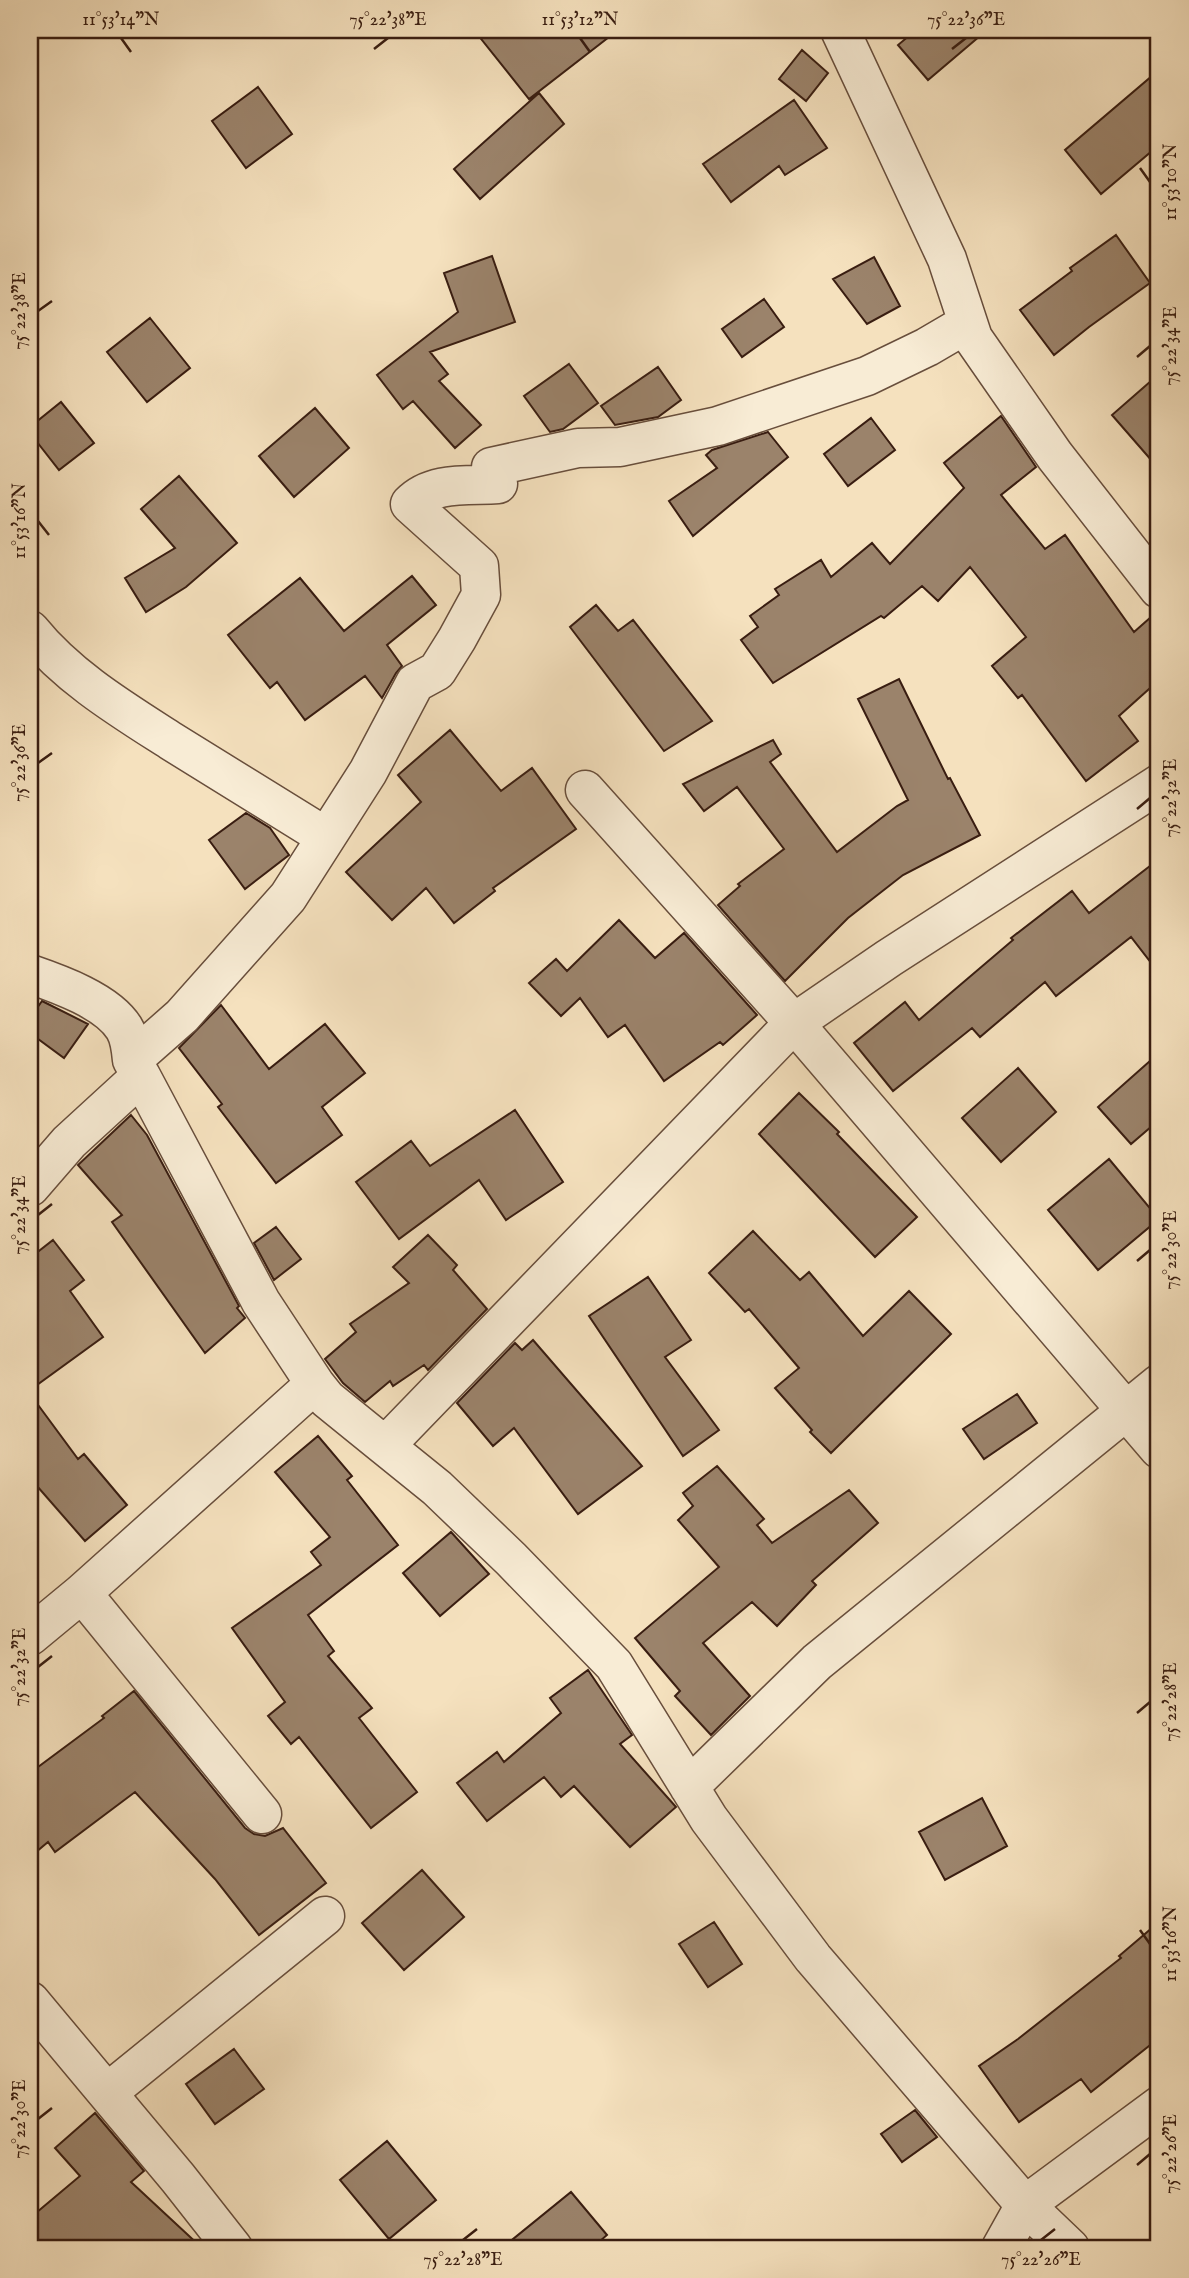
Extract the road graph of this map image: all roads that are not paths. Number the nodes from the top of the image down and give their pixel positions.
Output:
1 (840, 30) edge
2 (968, 323) junction
3 (1159, 589) edge
4 (30, 629) edge
5 (1159, 785) edge
6 (584, 790) dead end
7 (326, 836) junction
8 (30, 974) edge
9 (794, 1023) junction
10 (137, 1068) junction
11 (30, 1187) edge
12 (315, 1384) junction
13 (1159, 1384) edge
14 (1127, 1411) junction
15 (385, 1446) junction
16 (1159, 1449) edge
17 (82, 1593) junction
18 (30, 1636) edge
19 (689, 1787) junction
20 (262, 1814) dead end
21 (325, 1916) dead end
22 (30, 2001) edge
23 (107, 2093) junction
24 (1159, 2106) edge
25 (1025, 2205) junction
26 (233, 2248) edge
27 (1001, 2248) edge
28 (1070, 2248) edge

1 - 2 street
2 - 3 street
2 - 7 street
4 - 7 street
5 - 9 street
6 - 9 street
7 - 10 street
8 - 10 street
9 - 14 street
9 - 15 street
10 - 11 street
10 - 12 street
12 - 15 street
12 - 17 street
13 - 14 street
14 - 16 street
14 - 19 street
15 - 19 street
17 - 18 street
17 - 20 street
19 - 25 street
21 - 23 street
22 - 23 street
23 - 26 street
24 - 25 street
25 - 27 street
25 - 28 street

